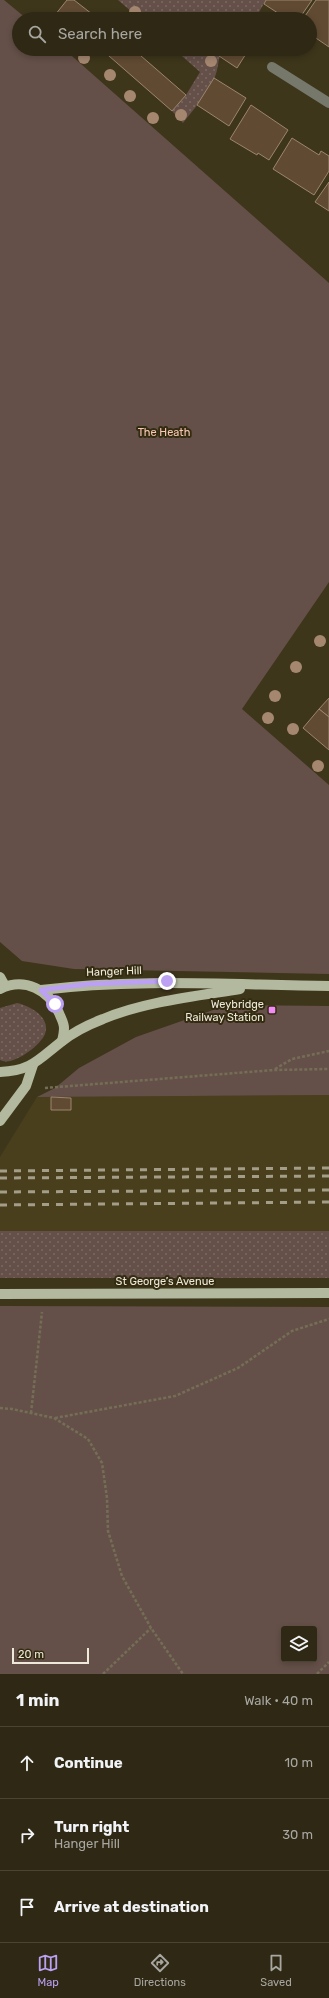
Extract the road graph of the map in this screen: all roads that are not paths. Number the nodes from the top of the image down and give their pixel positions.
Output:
1 (272, 67) dead end
2 (329, 103) edge
3 (2, 984) edge
4 (260, 985) junction
5 (329, 986) edge
6 (41, 990) junction
7 (62, 1041) junction
8 (33, 1065) junction
9 (0, 1072) edge
10 (0, 1120) edge
11 (0, 1294) edge
12 (329, 1294) edge

1 - 2 street
3 - 6 main road
4 - 5 main road, Hanger Hill
4 - 6 main road, Hanger Hill
4 - 7 main road, Hanger Hill
6 - 7 main road
7 - 8 main road, Hanger Hill
8 - 9 main road
8 - 10 main road
11 - 12 main road, St George’s Avenue

